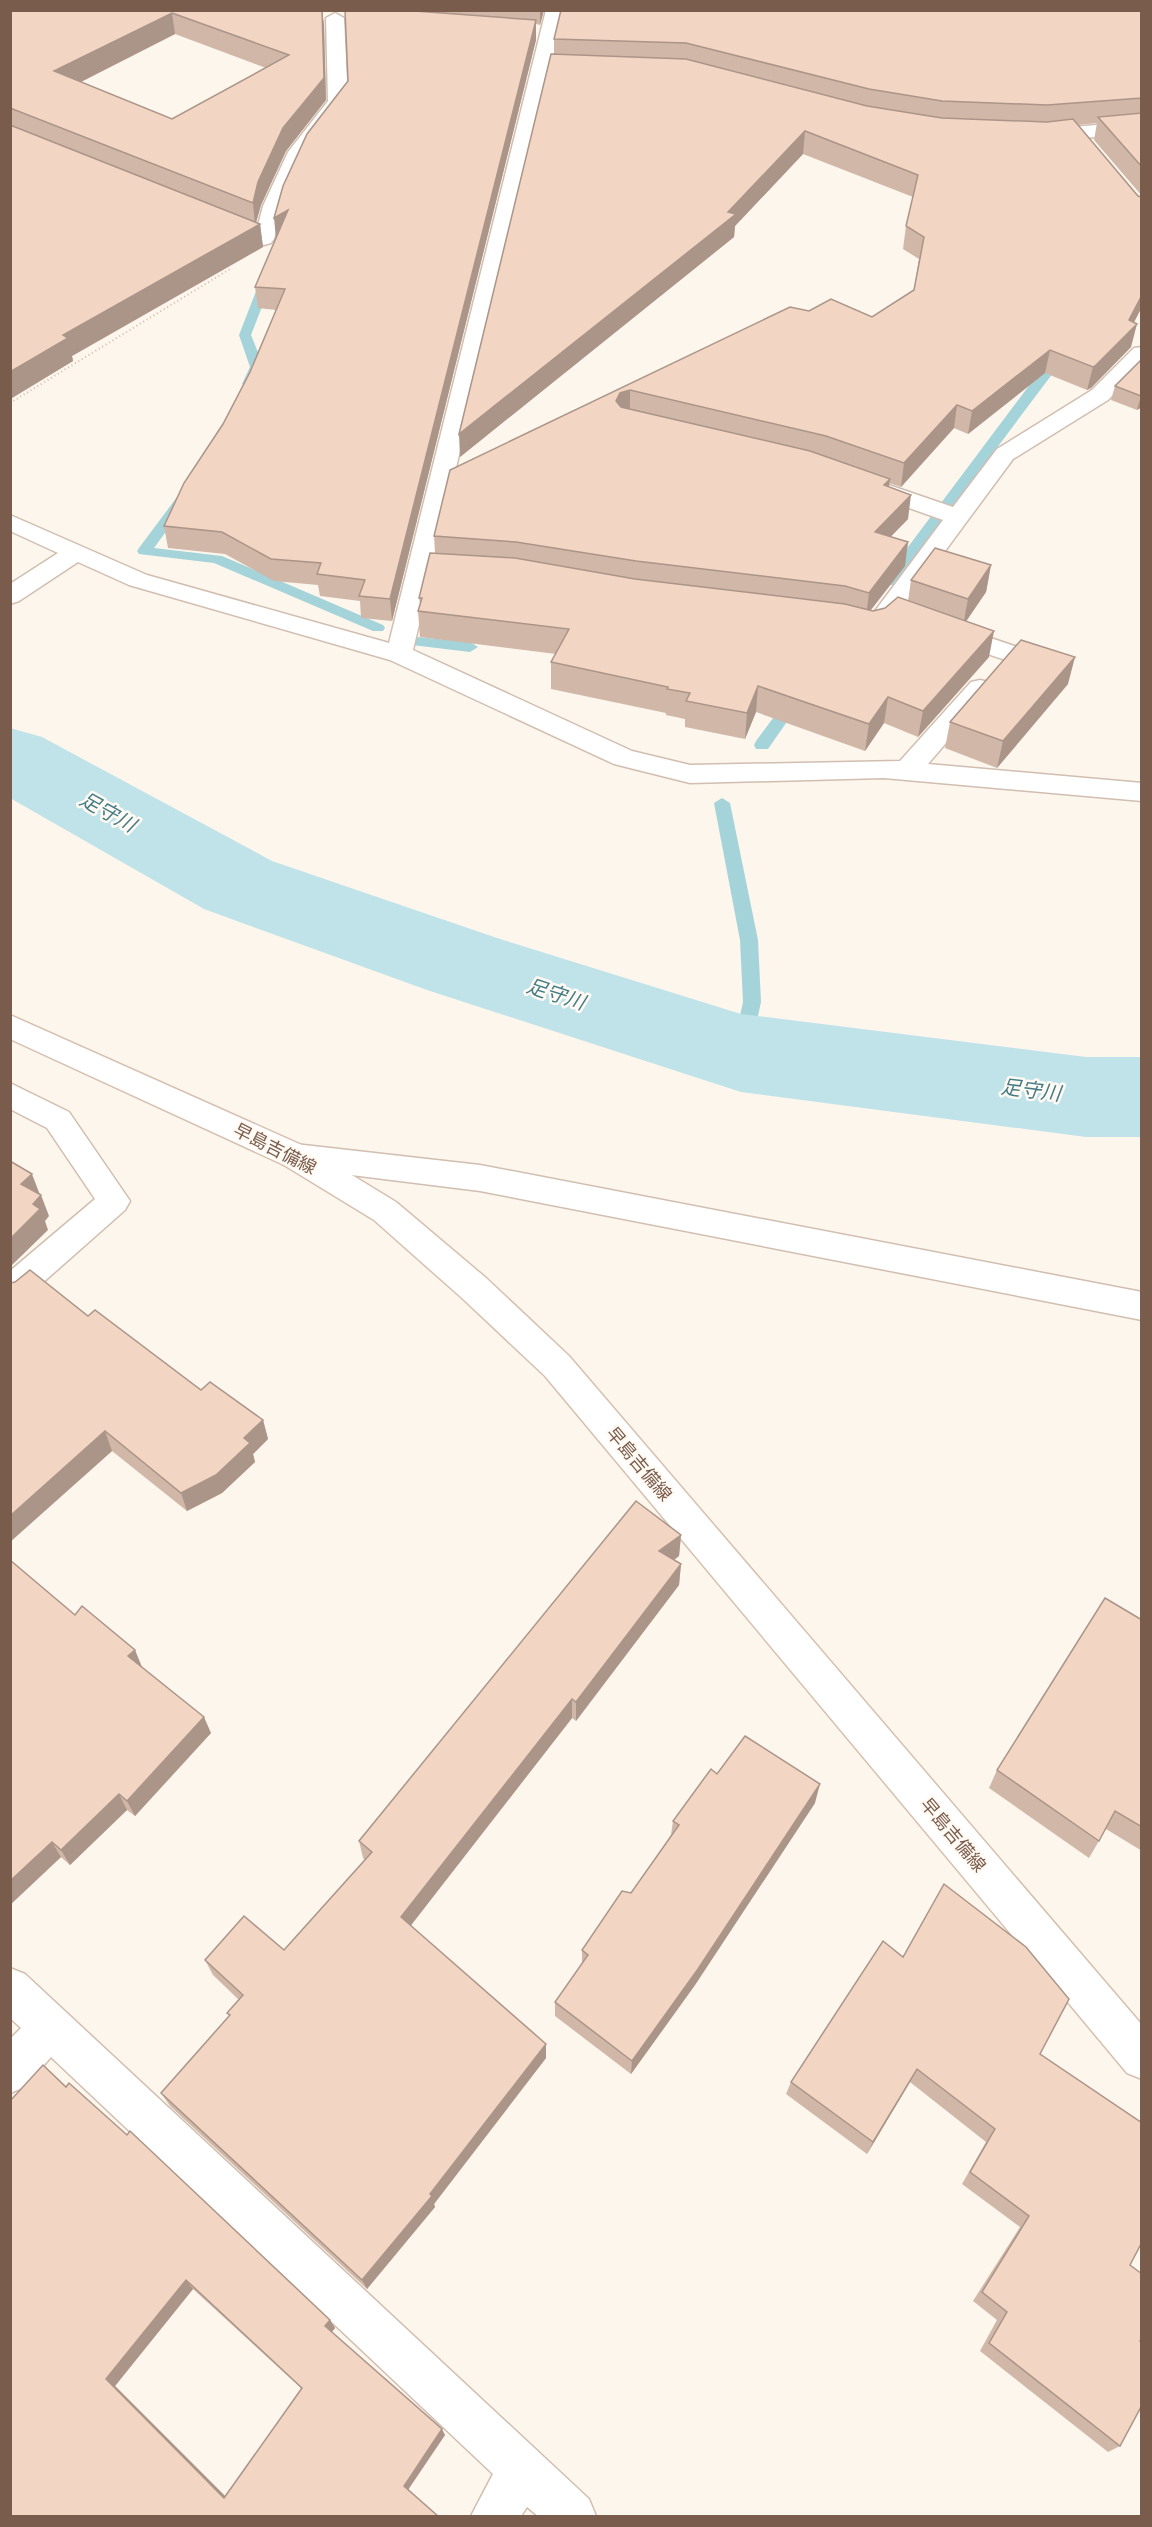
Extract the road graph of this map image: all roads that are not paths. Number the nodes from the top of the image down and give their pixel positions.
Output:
1 (555, 10) edge
2 (339, 18) dead end
3 (526, 32) edge
4 (548, 33) junction
5 (542, 68) junction
6 (566, 69) edge
7 (1142, 128) edge
8 (1020, 135) edge
9 (1060, 135) junction
10 (1091, 151) edge
11 (198, 212) edge
12 (1142, 353) edge
13 (848, 479) edge
14 (948, 513) junction
15 (10, 522) edge
16 (71, 555) junction
17 (10, 596) edge
18 (1010, 653) junction
19 (399, 654) junction
20 (1070, 674) edge
21 (908, 770) junction
22 (1142, 792) edge
23 (10, 1026) edge
24 (10, 1095) edge
25 (295, 1156) junction
26 (10, 1291) edge
27 (1142, 1306) edge
28 (10, 1989) edge
29 (50, 2026) junction
30 (1142, 2058) edge
31 (10, 2072) edge
32 (522, 2469) junction
33 (495, 2517) edge
34 (572, 2517) edge

1 - 4 street
2 - 11 street
3 - 4 street
4 - 5 street
5 - 6 street
5 - 19 street
7 - 9 street
8 - 9 street
9 - 10 street
12 - 14 street
13 - 14 street
14 - 18 street
15 - 16 street
16 - 17 street
16 - 19 street
18 - 20 street
18 - 21 street
19 - 21 street
21 - 22 street
23 - 25 street, 早島吉備線
24 - 26 street
25 - 27 street
25 - 30 street, 早島吉備線
28 - 29 street
29 - 31 street
29 - 32 street
32 - 33 street
32 - 34 street

